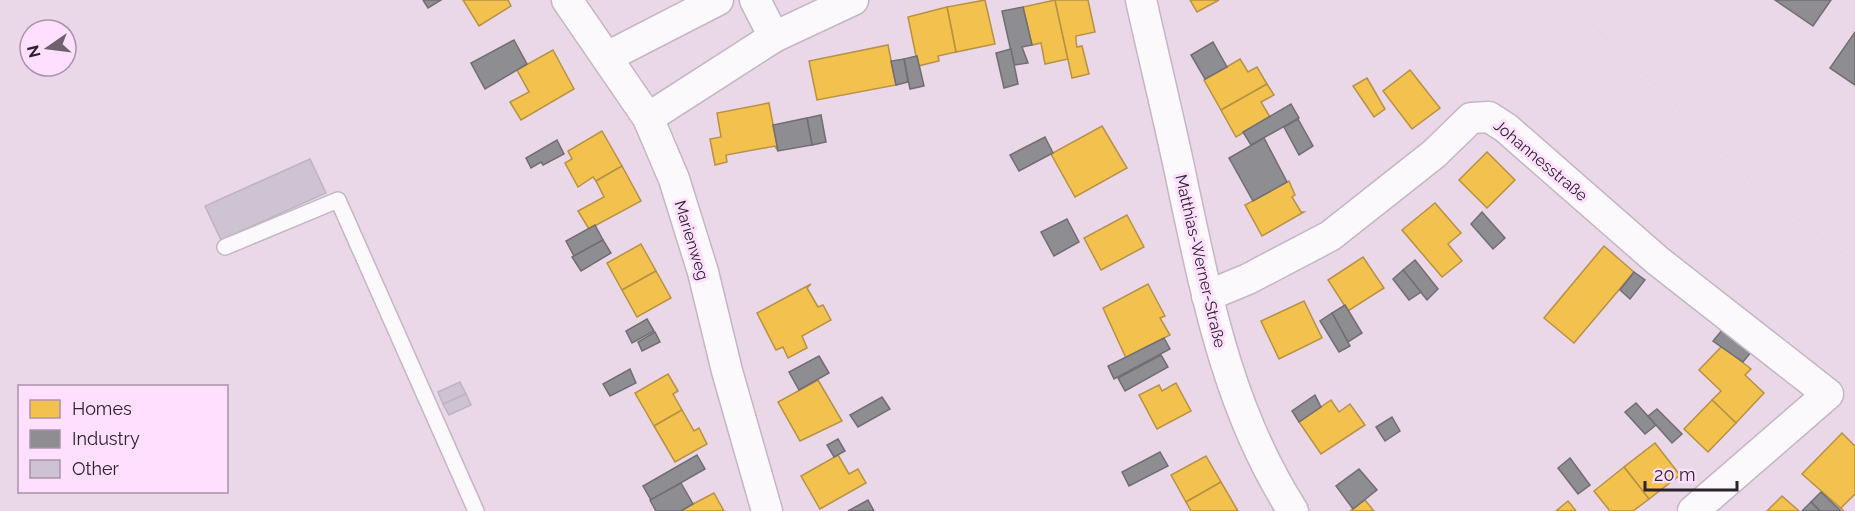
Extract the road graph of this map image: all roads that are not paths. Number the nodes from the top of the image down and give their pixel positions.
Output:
1 (567, 0) edge
2 (718, 0) edge
3 (755, 0) edge
4 (852, 0) edge
5 (1141, 0) edge
6 (774, 37) junction
7 (607, 57) junction
8 (648, 118) junction
9 (225, 247) dead end
10 (1207, 296) junction
11 (476, 511) edge
12 (768, 511) edge
13 (1293, 511) edge
14 (1693, 511) edge

1 - 7 street, Marienweg
2 - 7 street
3 - 6 street
4 - 6 street
5 - 10 street, Matthias-Werner-Straße
6 - 8 street
7 - 8 street, Marienweg
8 - 12 street, Marienweg
9 - 11 lane
10 - 13 street, Matthias-Werner-Straße
10 - 14 street, Johannesstraße

